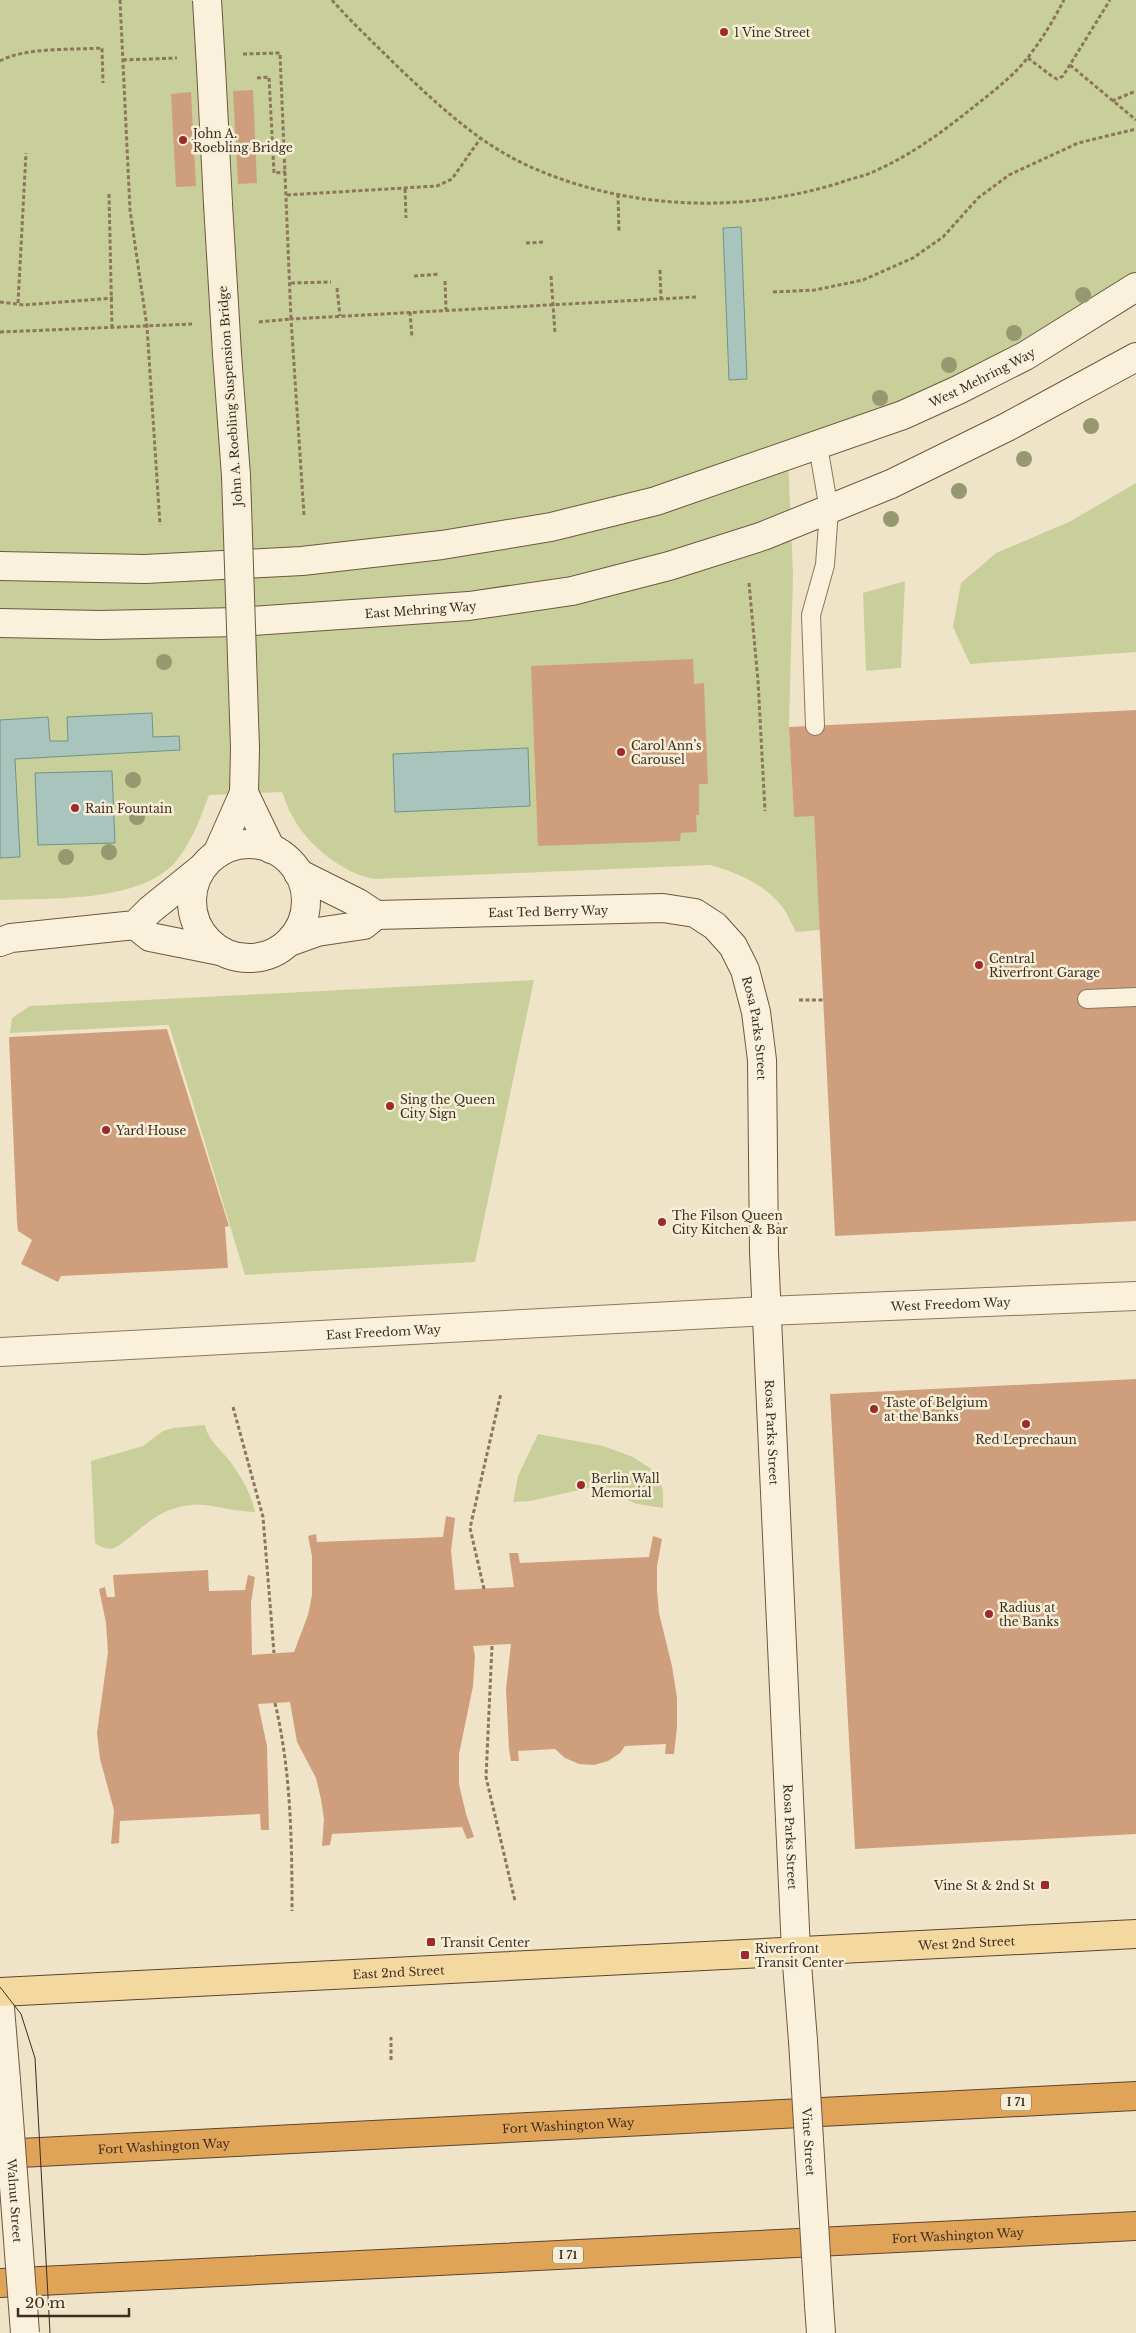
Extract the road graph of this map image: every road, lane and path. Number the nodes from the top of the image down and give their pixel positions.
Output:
1 (120, 0) edge
2 (207, 0) edge
3 (332, 0) edge
4 (1064, 0) edge
5 (1110, 0) edge
6 (1028, 58) junction
7 (0, 61) edge
8 (1070, 65) junction
9 (257, 78) dead end
10 (103, 83) dead end
11 (1136, 91) edge
12 (1112, 101) junction
13 (1136, 120) edge
14 (1136, 129) edge
15 (480, 139) junction
16 (26, 153) dead end
17 (286, 172) dead end
18 (405, 189) junction
19 (109, 194) dead end
20 (618, 194) junction
21 (287, 195) dead end
22 (406, 218) dead end
23 (619, 233) dead end
24 (545, 242) dead end
25 (526, 243) dead end
26 (660, 270) dead end
27 (440, 274) dead end
28 (414, 276) dead end
29 (551, 276) dead end
30 (445, 281) dead end
31 (331, 282) dead end
32 (290, 283) dead end
33 (337, 288) dead end
34 (1136, 288) edge
35 (773, 292) dead end
36 (696, 297) dead end
37 (113, 298) junction
38 (661, 299) junction
39 (0, 302) edge
40 (18, 303) junction
41 (553, 305) junction
42 (446, 310) junction
43 (410, 312) junction
44 (340, 316) junction
45 (112, 328) dead end
46 (555, 333) dead end
47 (412, 338) dead end
48 (1136, 357) edge
49 (818, 446) junction
50 (829, 510) junction
51 (304, 515) dead end
52 (160, 525) dead end
53 (0, 566) edge
54 (749, 584) dead end
55 (0, 623) edge
56 (815, 726) dead end
57 (244, 793) junction
58 (766, 811) dead end
59 (270, 849) junction
60 (210, 861) junction
61 (298, 874) junction
62 (376, 915) junction
63 (135, 925) junction
64 (715, 926) joint
65 (0, 942) edge
66 (289, 942) junction
67 (220, 951) junction
68 (1136, 997) edge
69 (1087, 999) dead end
70 (800, 1000) dead end
71 (823, 1000) dead end
72 (1136, 1296) edge
73 (766, 1311) junction
74 (0, 1352) edge
75 (501, 1392) dead end
76 (233, 1407) dead end
77 (484, 1589) dead end
78 (492, 1646) dead end
79 (274, 1653) dead end
80 (275, 1703) dead end
81 (515, 1901) dead end
82 (292, 1911) dead end
83 (1136, 1934) edge
84 (796, 1951) junction
85 (0, 1992) edge
86 (0, 2008) edge
87 (391, 2037) dead end
88 (391, 2060) dead end
89 (1136, 2096) edge
90 (0, 2154) edge
91 (1136, 2226) edge
92 (0, 2283) edge
93 (25, 2333) edge
94 (821, 2333) edge

1 - 52 path
2 - 57 main road, John A. Roebling Suspension Bridge, bridge
3 - 15 path
4 - 6 path
5 - 8 path
6 - 8 path
6 - 20 path
7 - 10 path
8 - 12 path
9 - 17 path
11 - 12 path
12 - 13 path
14 - 35 path
15 - 18 path
15 - 20 path
16 - 40 path
18 - 21 path
18 - 22 path
19 - 37 path
20 - 23 path
24 - 25 path
26 - 38 path
27 - 28 path
29 - 41 path
30 - 42 path
31 - 32 path
33 - 44 path
34 - 49 main road, West Mehring Way
36 - 38 path
37 - 40 path
37 - 45 path
38 - 41 path
39 - 40 path
41 - 42 path
41 - 46 path
42 - 43 path
43 - 44 path
43 - 47 path
44 - 51 path
48 - 50 main road
49 - 50 lane
49 - 53 main road
50 - 55 main road, East Mehring Way
50 - 56 lane
54 - 58 path
57 - 59 main road, John A. Roebling Suspension Bridge
57 - 60 main road, John A. Roebling Suspension Bridge
59 - 60 main road
59 - 61 main road
60 - 63 main road
60 - 67 main road
61 - 62 main road
61 - 66 main road
62 - 64 main road, East Ted Berry Way
62 - 66 main road, East Ted Berry Way
63 - 65 main road
63 - 67 main road
64 - 73 main road, Rosa Parks Street
66 - 67 main road
68 - 69 lane
70 - 71 path
72 - 73 main road, West Freedom Way
73 - 74 main road, East Freedom Way
73 - 84 main road, Rosa Parks Street
75 - 77 path
76 - 79 path
78 - 81 path
80 - 82 path
83 - 84 main road, West 2nd Street
84 - 85 main road, East 2nd Street
84 - 94 main road, Vine Street, bridge
86 - 93 main road, Walnut Street, bridge
87 - 88 path
89 - 90 highway, Fort Washington Way / I 71
91 - 92 highway, Fort Washington Way / I 71

